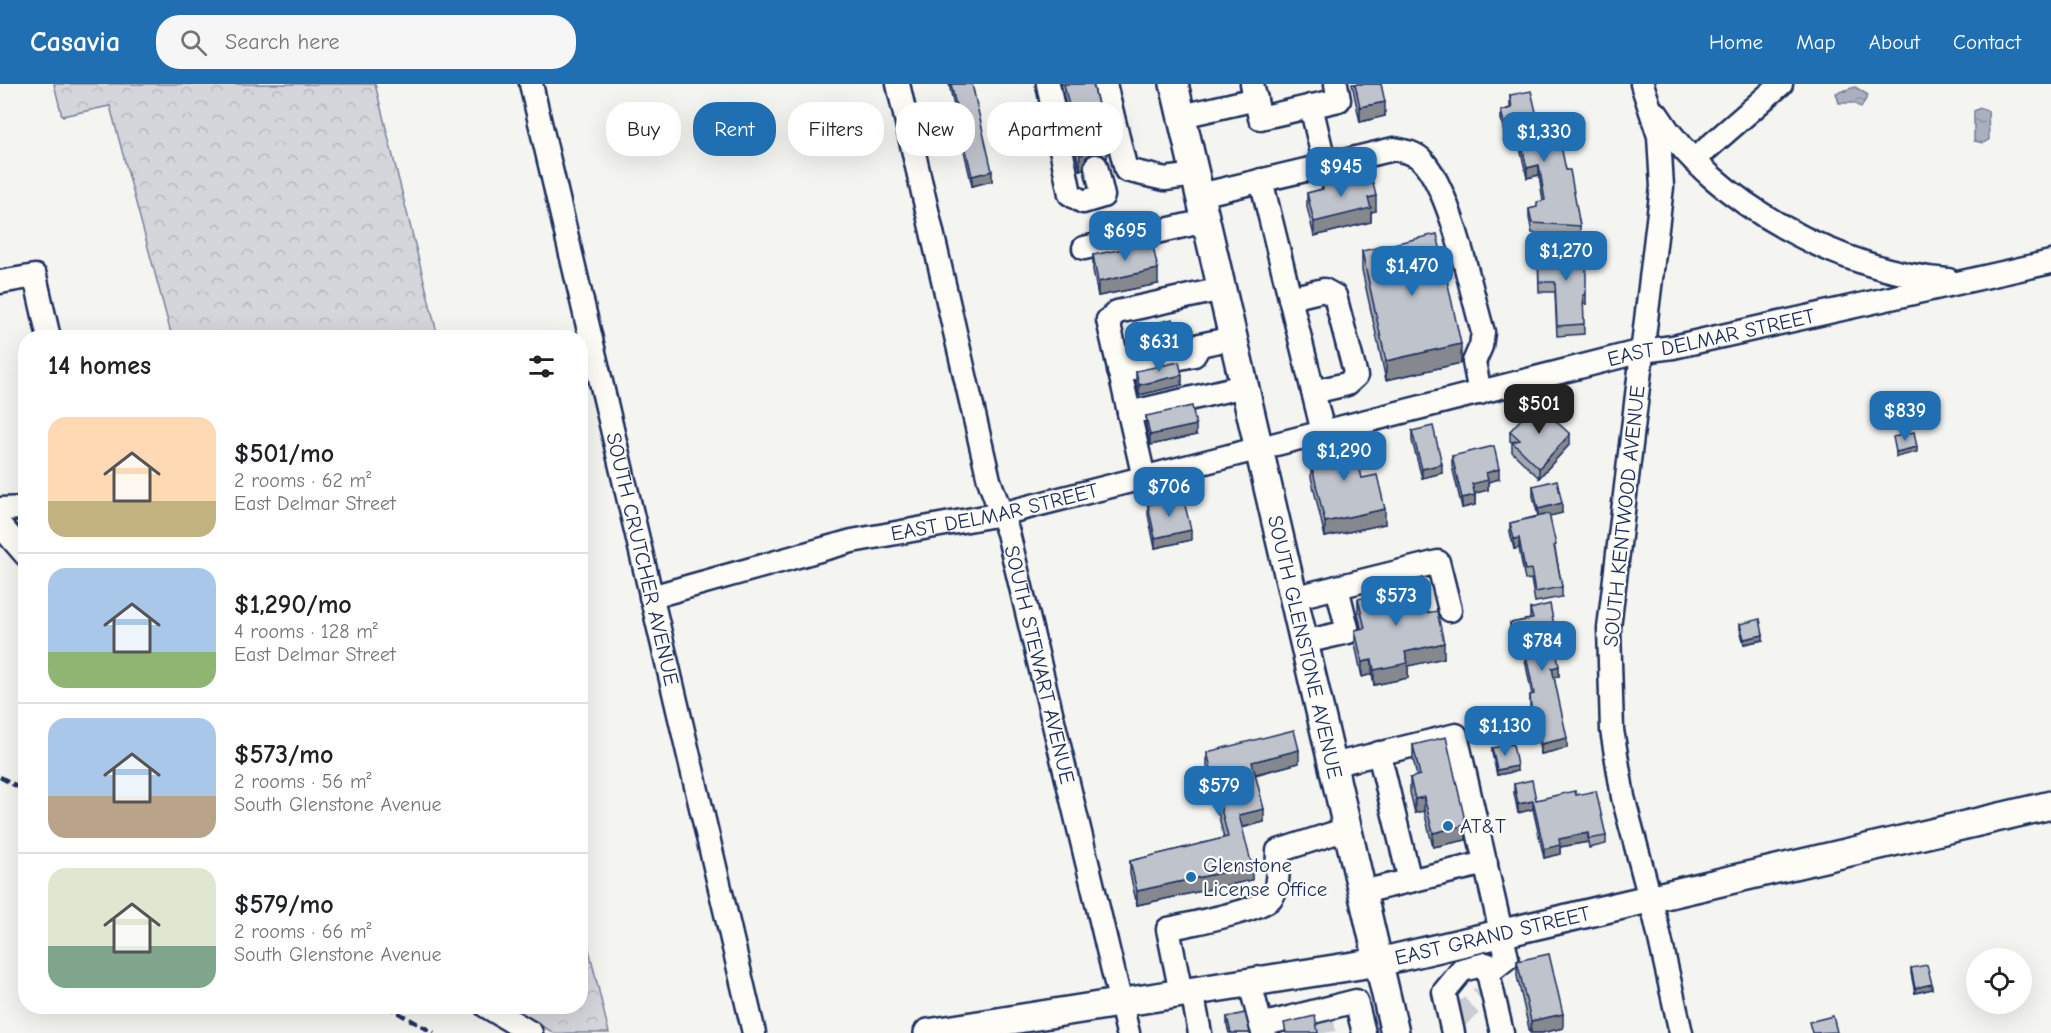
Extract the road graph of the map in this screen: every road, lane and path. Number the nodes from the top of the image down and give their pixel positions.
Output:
1 (531, 84) edge
2 (898, 84) edge
3 (1048, 84) edge
4 (1105, 84) edge
5 (1174, 84) edge
6 (1336, 84) edge
7 (1781, 84) edge
8 (1254, 91) edge
9 (1646, 93) edge
10 (1311, 106) junction
11 (1182, 116) junction
12 (1694, 160) junction
13 (1325, 165) junction
14 (1126, 170) junction
15 (1261, 180) junction
16 (1200, 197) junction
17 (1084, 248) dead end
18 (2051, 262) edge
19 (1967, 281) junction
20 (0, 282) edge
21 (1221, 289) junction
22 (1290, 298) junction
23 (47, 330) edge
24 (1233, 338) junction
25 (1642, 351) junction
26 (1119, 371) junction
27 (1244, 386) junction
28 (1313, 392) junction
29 (1480, 393) junction
30 (1129, 412) junction
31 (1323, 432) junction
32 (1259, 449) junction
33 (1144, 478) junction
34 (18, 508) edge
35 (0, 509) edge
36 (1001, 514) junction
37 (0, 525) edge
38 (18, 546) edge
39 (1337, 587) junction
40 (651, 597) junction
41 (1293, 598) junction
42 (1449, 610) dead end
43 (1304, 642) junction
44 (1379, 753) junction
45 (1332, 765) junction
46 (2051, 806) edge
47 (1347, 829) junction
48 (1486, 863) junction
49 (1410, 880) junction
50 (1362, 892) junction
51 (1650, 899) junction
52 (1502, 933) junction
53 (1379, 962) junction
54 (1321, 972) junction
55 (1250, 983) junction
56 (1487, 986) junction
57 (1187, 992) junction
58 (1120, 1001) junction
59 (1388, 1004) junction
60 (1359, 1011) junction
61 (1328, 1012) junction
62 (499, 1014) edge
63 (1453, 1026) edge
64 (1262, 1029) edge
65 (531, 1033) edge
66 (753, 1033) edge
67 (928, 1033) edge
68 (1128, 1033) edge
69 (1200, 1033) edge
70 (1364, 1033) edge
71 (1395, 1033) edge
72 (1502, 1033) edge
73 (1681, 1033) edge

1 - 40 street, SOUTH CRUTCHER AVENUE
2 - 36 street, SOUTH STEWART AVENUE
3 - 14 street
4 - 14 street
5 - 11 main road, SOUTH GLENSTONE AVENUE
6 - 10 street
7 - 12 street
8 - 10 street
8 - 11 street
9 - 12 street, SOUTH KENTWOOD AVENUE
9 - 25 street, SOUTH KENTWOOD AVENUE
10 - 13 street
11 - 16 main road, SOUTH GLENSTONE AVENUE
12 - 19 street, EAST DELMAR STREET
13 - 15 street
13 - 29 street
14 - 16 street
15 - 16 street
15 - 22 street
16 - 17 street
16 - 21 main road, SOUTH GLENSTONE AVENUE
18 - 19 street, EAST DELMAR STREET
19 - 25 street, EAST DELMAR STREET
20 - 23 street
21 - 24 main road, SOUTH GLENSTONE AVENUE
21 - 26 street
22 - 28 street
22 - 28 street
24 - 26 street
24 - 27 main road, SOUTH GLENSTONE AVENUE
25 - 29 street, EAST DELMAR STREET
25 - 51 street, SOUTH KENTWOOD AVENUE
26 - 30 street
27 - 30 street
27 - 32 main road, SOUTH GLENSTONE AVENUE
28 - 31 street
29 - 31 street, EAST DELMAR STREET
30 - 33 street
31 - 32 street, EAST DELMAR STREET
32 - 33 street, EAST DELMAR STREET
32 - 41 main road, SOUTH GLENSTONE AVENUE
33 - 36 street, EAST DELMAR STREET
34 - 35 street
36 - 40 street, EAST DELMAR STREET
36 - 58 street, SOUTH STEWART AVENUE
37 - 38 street
39 - 41 street
39 - 42 street
39 - 43 street
40 - 66 street, SOUTH CRUTCHER AVENUE
41 - 43 main road, SOUTH GLENSTONE AVENUE
43 - 45 main road, SOUTH GLENSTONE AVENUE
44 - 45 street
44 - 48 street
44 - 49 street
45 - 47 main road, SOUTH GLENSTONE AVENUE
46 - 51 main road, EAST GRAND STREET
47 - 50 main road, SOUTH GLENSTONE AVENUE
47 - 57 street
48 - 49 street
48 - 52 street
49 - 50 street
50 - 53 main road, SOUTH GLENSTONE AVENUE
51 - 52 main road, EAST GRAND STREET
51 - 73 street, SOUTH KENTWOOD AVENUE
52 - 53 main road, EAST GRAND STREET
52 - 56 street
53 - 54 main road, EAST GRAND STREET
53 - 59 main road, SOUTH GLENSTONE AVENUE
54 - 55 main road, EAST GRAND STREET
54 - 61 street
55 - 57 main road, EAST GRAND STREET
55 - 64 street
56 - 63 street
56 - 72 street
57 - 58 main road, EAST GRAND STREET
57 - 69 street
58 - 67 main road, EAST GRAND STREET
58 - 68 street, SOUTH STEWART AVENUE
59 - 60 street
59 - 71 main road, SOUTH GLENSTONE AVENUE
60 - 61 street
60 - 70 street
61 - 64 street
62 - 65 street

